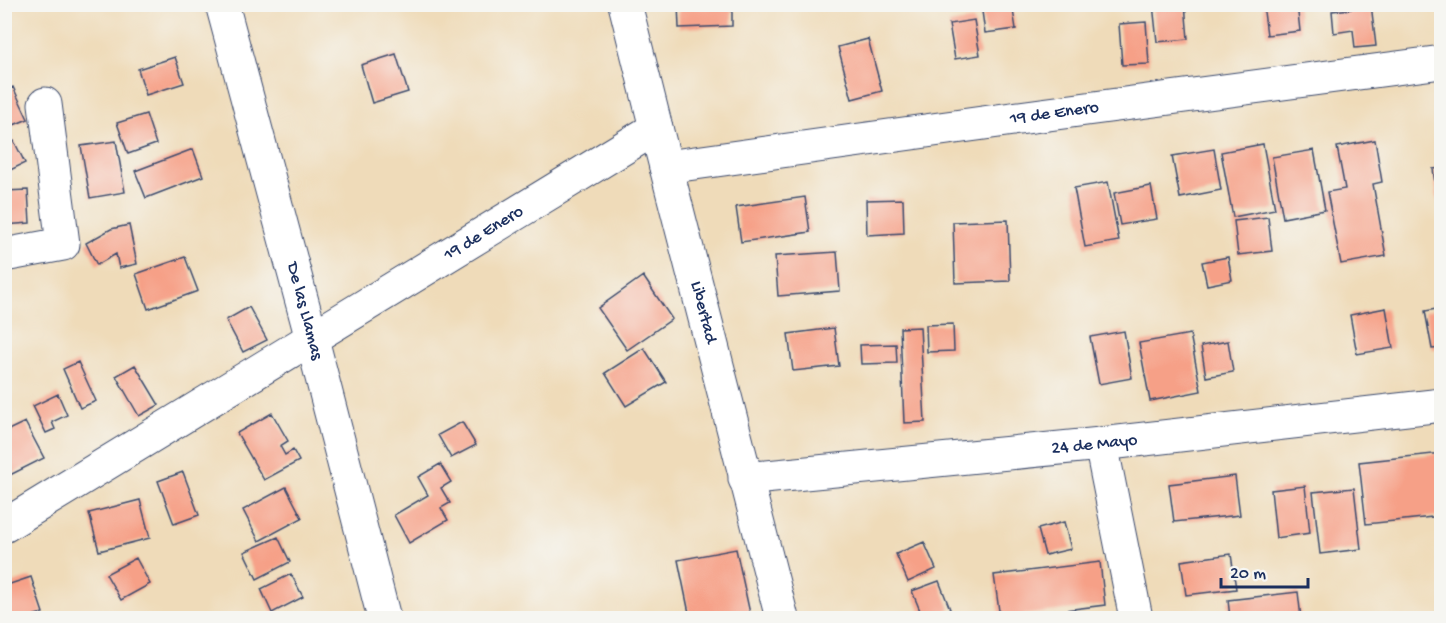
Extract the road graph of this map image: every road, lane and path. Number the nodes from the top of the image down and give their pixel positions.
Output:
1 (222, 4) edge
2 (626, 4) edge
3 (1442, 62) edge
4 (45, 104) dead end
5 (656, 128) junction
6 (666, 167) junction
7 (4, 255) edge
8 (312, 339) junction
9 (1442, 405) edge
10 (1101, 444) junction
11 (745, 479) junction
12 (4, 526) edge
13 (384, 618) edge
14 (782, 618) edge
15 (1136, 618) edge

1 - 8 street, De las Llamas
2 - 5 street, Libertad
3 - 6 street, 19 de Enero
4 - 7 street
5 - 6 street, Libertad
5 - 8 street, 19 de Enero
6 - 11 street, Libertad
8 - 12 street, 19 de Enero
8 - 13 street, De las Llamas
9 - 10 street, 24 de Mayo
10 - 11 street, 24 de Mayo
10 - 15 street
11 - 14 street, Libertad

